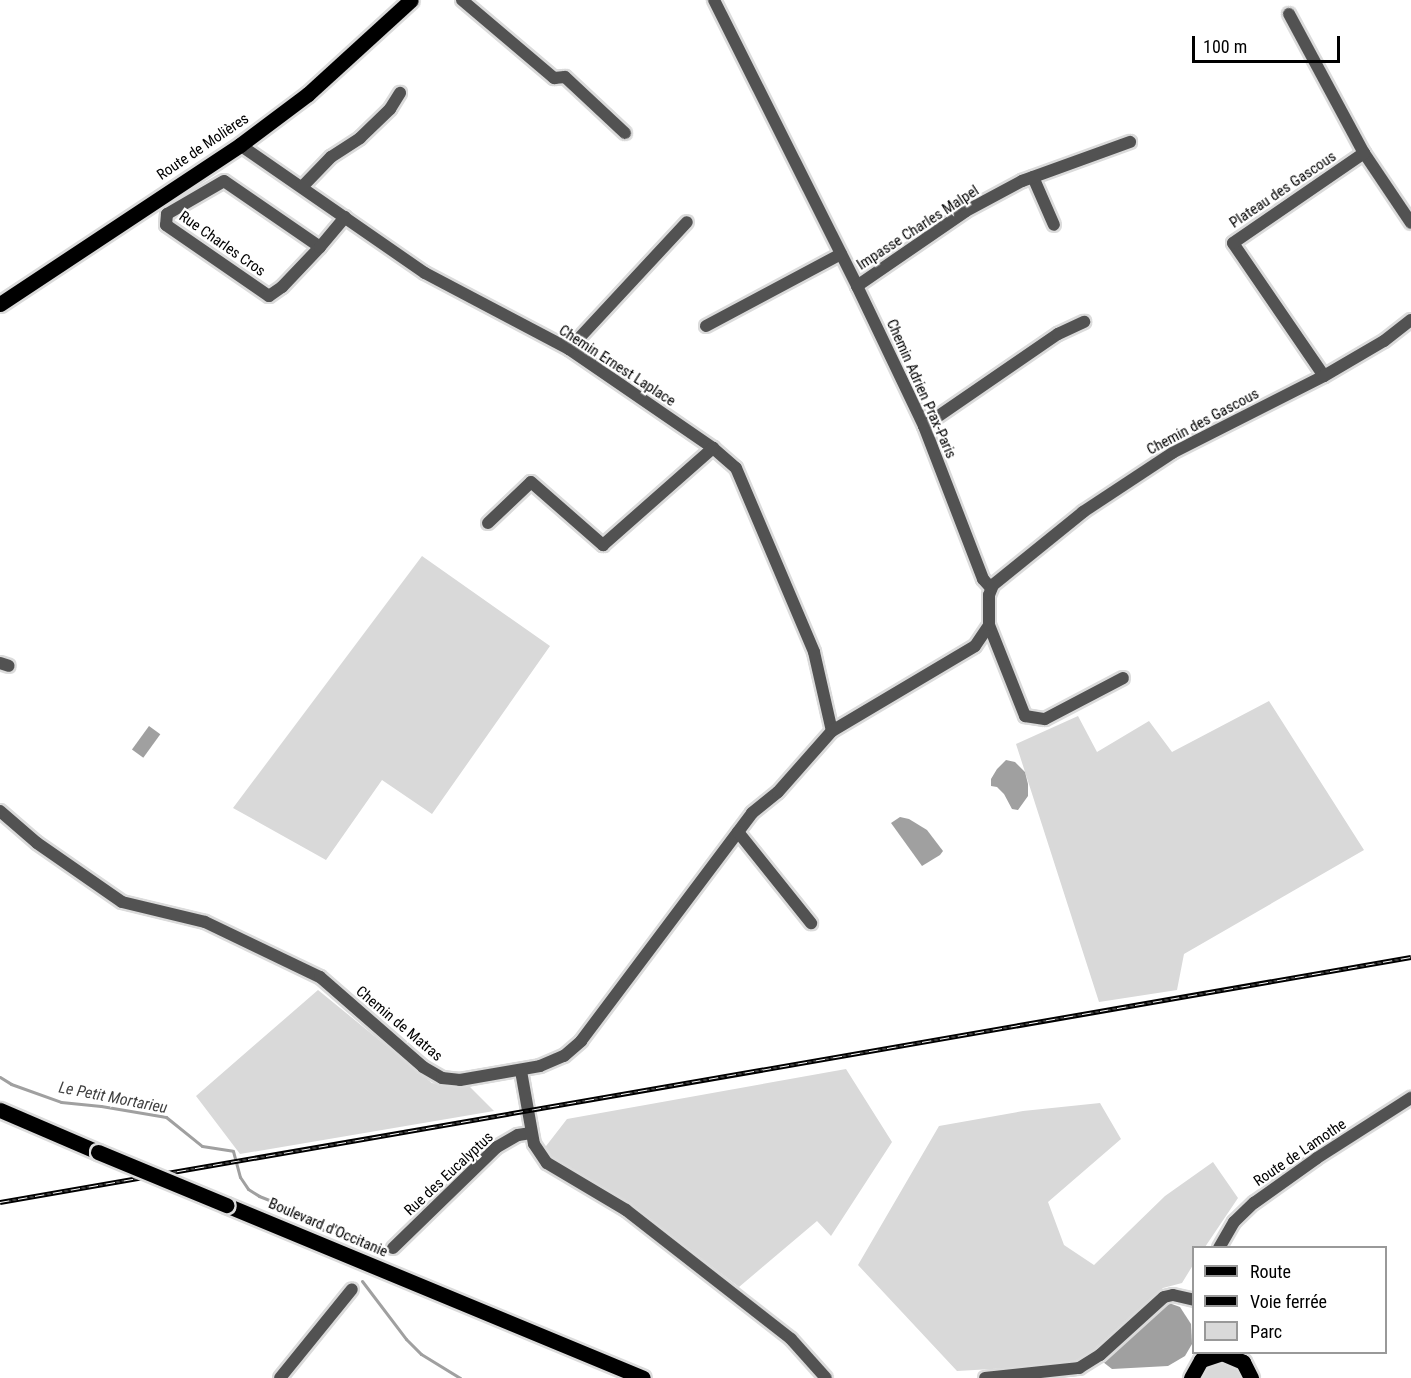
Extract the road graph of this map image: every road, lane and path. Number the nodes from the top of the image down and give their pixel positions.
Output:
1 (411, 0) edge
2 (462, 0) edge
3 (714, 0) edge
4 (1289, 14) dead end
5 (400, 93) dead end
6 (625, 133) dead end
7 (1130, 142) dead end
8 (240, 144) junction
9 (1364, 153) junction
10 (1033, 177) junction
11 (302, 187) junction
12 (345, 217) junction
13 (687, 222) dead end
14 (1411, 223) edge
15 (1054, 225) dead end
16 (320, 246) junction
17 (841, 254) junction
18 (857, 286) junction
19 (0, 304) edge
20 (1411, 320) edge
21 (1084, 322) dead end
22 (706, 326) dead end
23 (569, 349) junction
24 (1324, 376) junction
25 (924, 426) junction
26 (713, 448) junction
27 (488, 523) dead end
28 (992, 588) junction
29 (989, 626) junction
30 (1123, 678) dead end
31 (832, 730) junction
32 (0, 811) edge
33 (738, 832) junction
34 (811, 923) dead end
35 (521, 1071) junction
36 (1411, 1098) edge
37 (0, 1110) edge
38 (531, 1133) junction
39 (1220, 1246) edge
40 (393, 1248) dead end
41 (352, 1289) dead end
42 (1192, 1300) edge
43 (1214, 1354) edge
44 (1230, 1354) edge
45 (1197, 1365) edge
46 (1252, 1377) edge
47 (280, 1378) edge
48 (643, 1378) edge
49 (826, 1378) edge
50 (985, 1378) edge
51 (1177, 1378) edge

1 - 8 main road, Route de Molières
2 - 6 street
3 - 17 street, Chemin Adrien Prax-Paris
4 - 9 street
5 - 11 street
7 - 10 street, Impasse Charles Malpel
8 - 11 street, Chemin Ernest Laplace
8 - 19 main road, Route de Molières
9 - 14 street
9 - 24 street, Plateau des Gascous
10 - 15 street
10 - 18 street, Impasse Charles Malpel
11 - 12 street, Chemin Ernest Laplace
12 - 16 street, Rue Charles Cros
12 - 23 street, Chemin Ernest Laplace
13 - 23 street
16 - 16 street, Rue Charles Cros
17 - 18 street, Chemin Adrien Prax-Paris
17 - 22 street
18 - 25 street, Chemin Adrien Prax-Paris
20 - 24 street, Chemin des Gascous
21 - 25 street
23 - 26 street, Chemin Ernest Laplace
24 - 28 street, Chemin des Gascous
25 - 28 street, Chemin Adrien Prax-Paris
26 - 27 street
26 - 31 street, Chemin Ernest Laplace
28 - 29 street
29 - 30 street
29 - 31 street
31 - 33 street, Chemin de Matras
32 - 35 street, Chemin de Matras
33 - 34 street
33 - 35 street, Chemin de Matras
35 - 38 street
36 - 39 street, Route de Lamothe
37 - 48 main road, Boulevard d'Occitanie, bridge
38 - 40 street, Rue des Eucalyptus
38 - 49 street
41 - 47 street
42 - 50 street
43 - 45 main road
44 - 46 main road
45 - 51 main road

